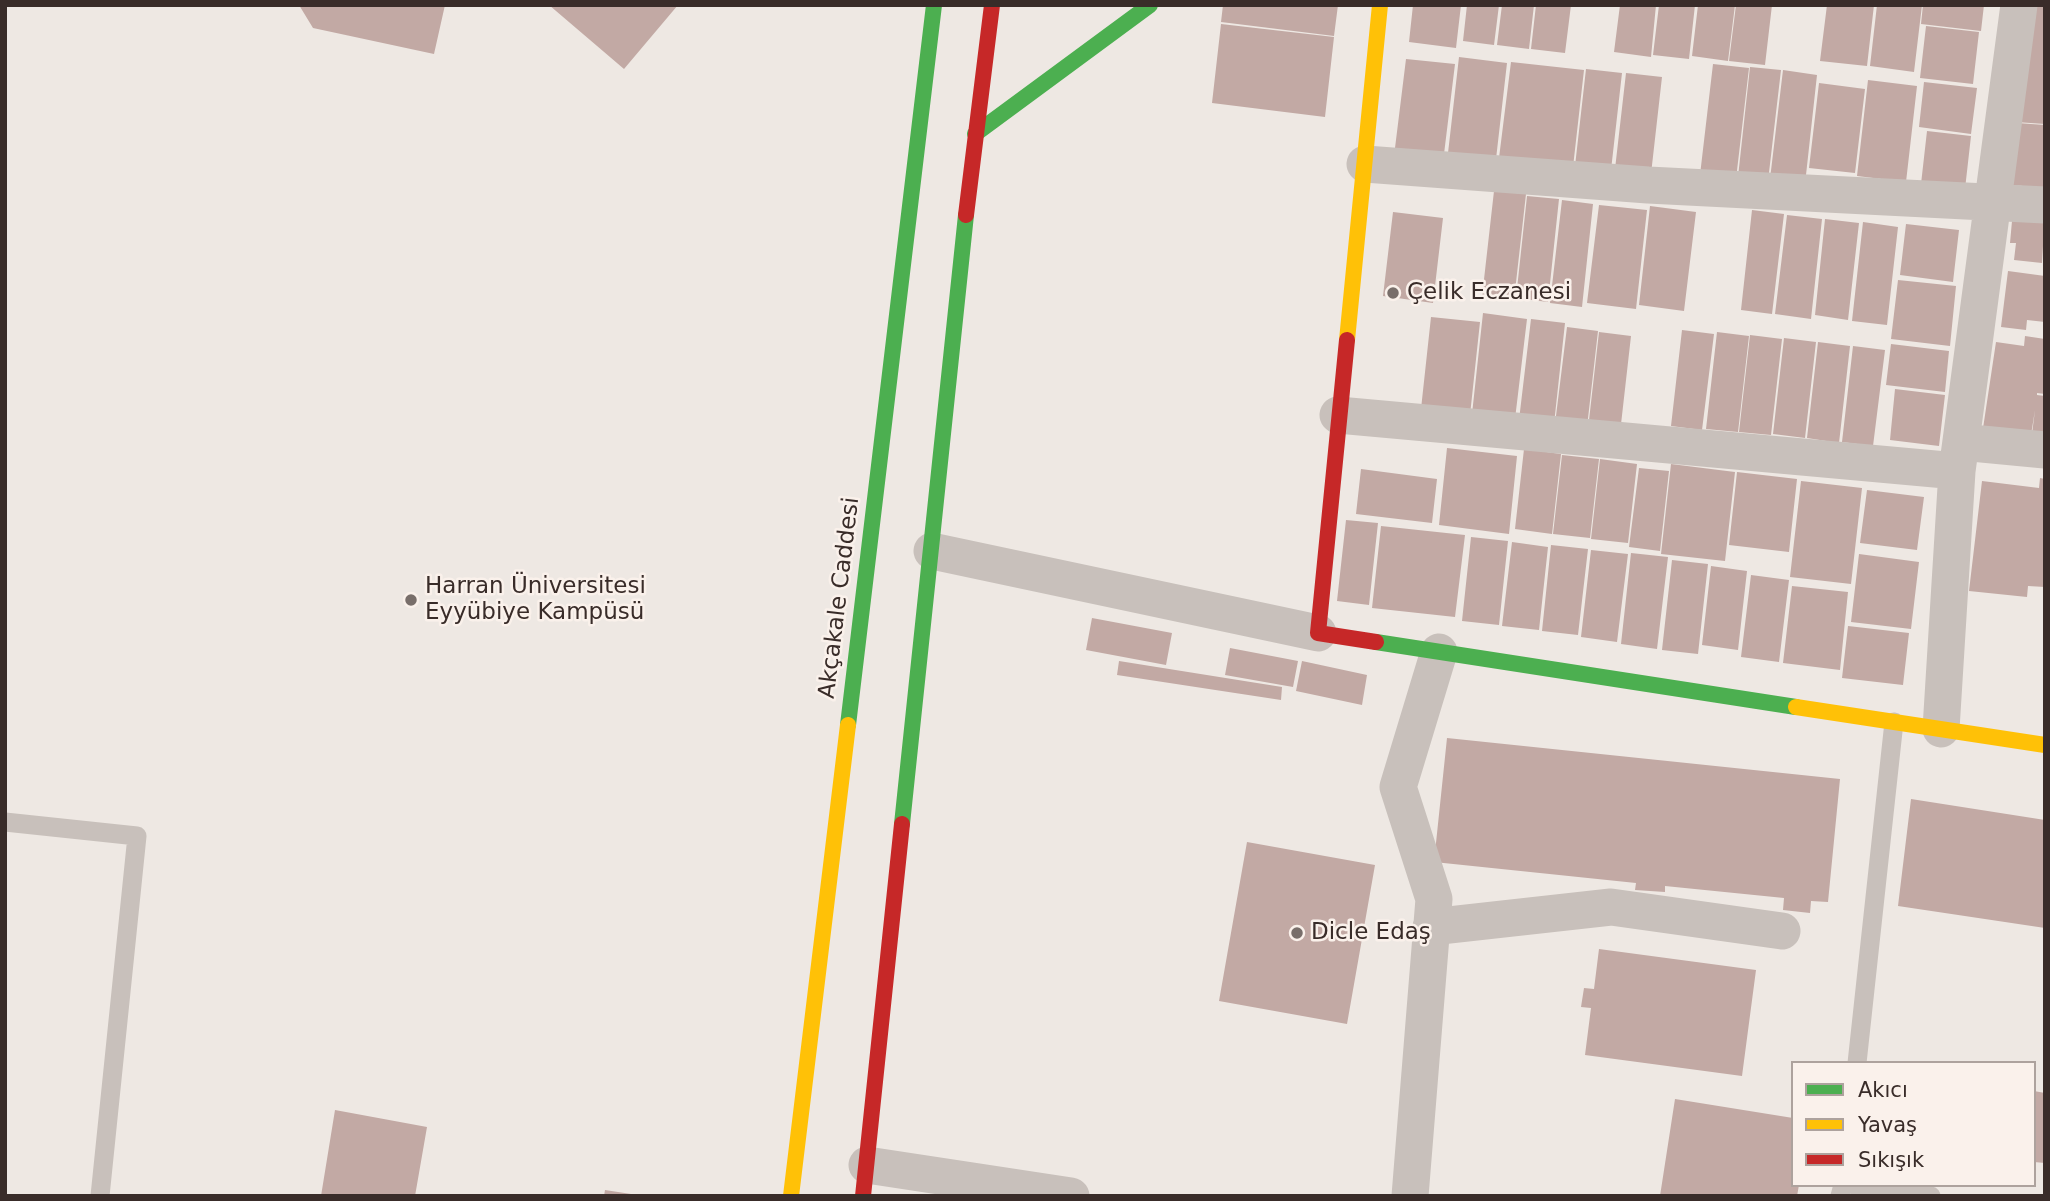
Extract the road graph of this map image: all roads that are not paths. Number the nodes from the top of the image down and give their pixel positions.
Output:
1 (934, 5) edge
2 (992, 5) edge
3 (1150, 5) edge
4 (1380, 5) edge
5 (2020, 5) edge
6 (975, 134) junction
7 (1365, 164) junction
8 (1994, 202) junction
9 (2045, 205) edge
10 (1338, 415) junction
11 (2045, 450) edge
12 (1959, 456) junction
13 (932, 551) junction
14 (1318, 633) junction
15 (1439, 652) junction
16 (1894, 722) junction
17 (1941, 729) junction
18 (2045, 745) edge
19 (5, 822) edge
20 (1431, 927) junction
21 (1782, 931) dead end
22 (1857, 1061) edge
23 (865, 1180) edge
24 (1868, 1187) edge
25 (100, 1196) edge
26 (791, 1196) edge
27 (1071, 1196) edge
28 (1410, 1196) edge
29 (1931, 1196) edge

1 - 26 main road, Akçakale Caddesi
2 - 6 main road
3 - 6 main road
4 - 7 main road
5 - 8 street
6 - 13 main road
7 - 8 street
7 - 10 main road
8 - 9 street
8 - 12 street
10 - 12 street
10 - 14 main road
11 - 12 street
12 - 17 street
13 - 14 street
13 - 23 main road
14 - 15 main road
15 - 16 main road
15 - 20 street
16 - 17 main road
16 - 22 lane
17 - 18 main road
19 - 25 lane
20 - 21 street
20 - 28 street
23 - 27 street
24 - 29 lane

